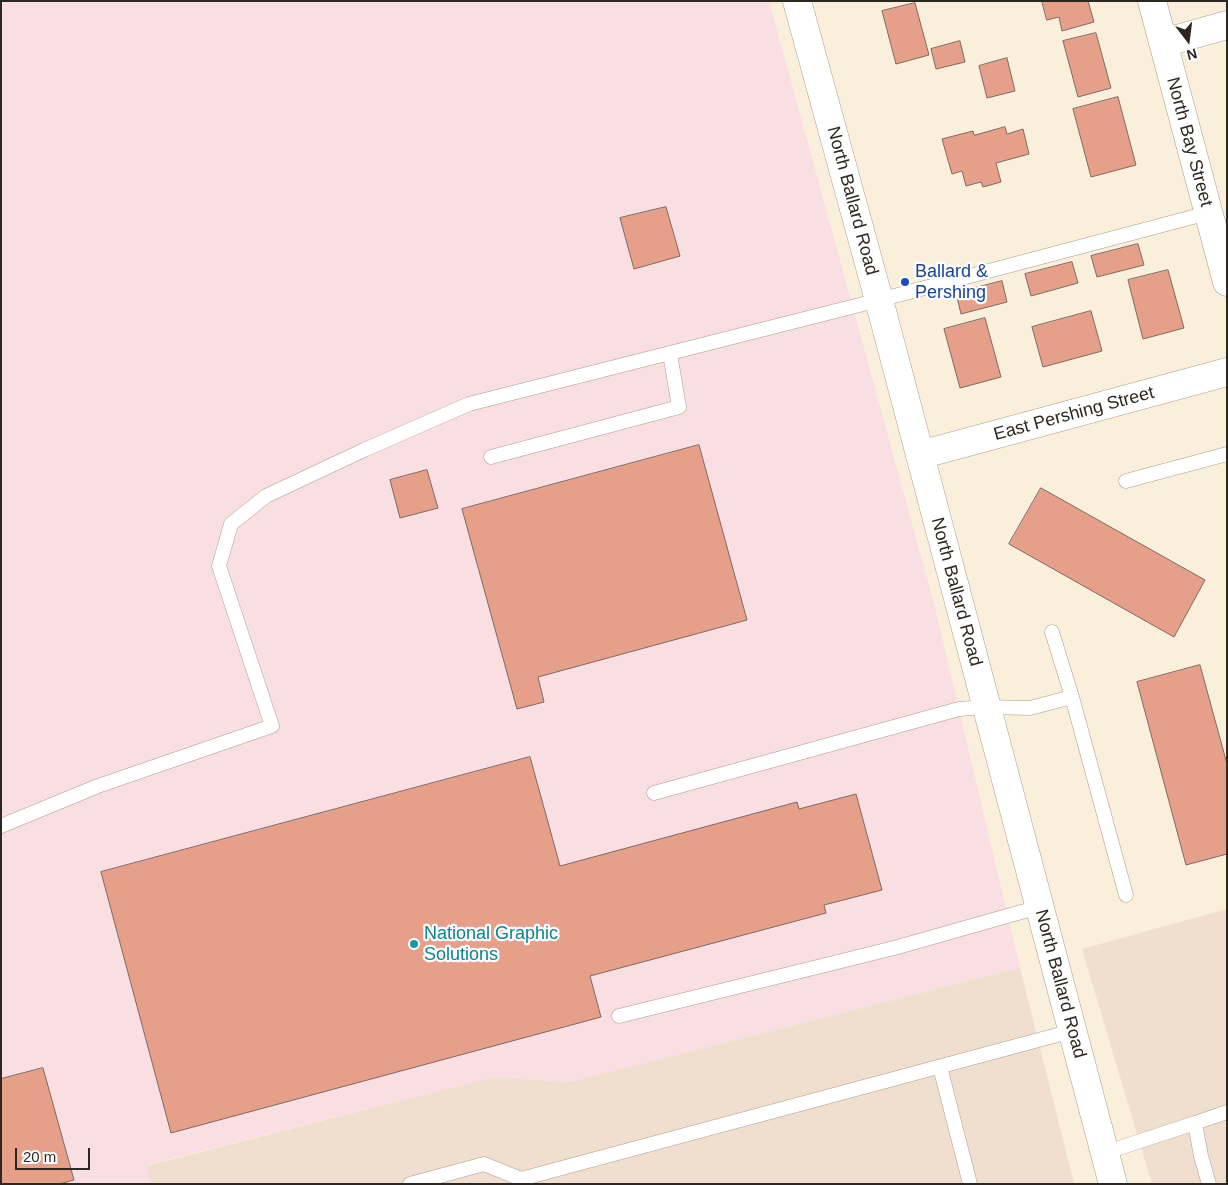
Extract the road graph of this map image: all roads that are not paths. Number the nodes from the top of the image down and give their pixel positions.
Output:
1 (797, 1) edge
2 (1152, 1) edge
3 (1227, 25) edge
4 (1163, 43) junction
5 (1208, 213) junction
6 (1227, 282) edge
7 (879, 300) junction
8 (670, 354) junction
9 (1227, 372) edge
10 (1227, 454) edge
11 (920, 455) junction
12 (491, 457) dead end
13 (1126, 481) dead end
14 (1052, 632) dead end
15 (1072, 697) junction
16 (986, 707) junction
17 (654, 793) dead end
18 (1, 826) edge
19 (1126, 895) dead end
20 (1039, 906) junction
21 (619, 1016) dead end
22 (1072, 1031) junction
23 (940, 1067) junction
24 (1227, 1112) edge
25 (1195, 1123) junction
26 (1104, 1153) junction
27 (522, 1181) edge
28 (410, 1184) edge
29 (970, 1184) edge
30 (1112, 1184) edge
31 (1209, 1184) edge

1 - 7 main road, North Ballard Road
2 - 4 main road, North Bay Street
3 - 4 main road
4 - 5 main road, North Bay Street
5 - 6 main road, North Bay Street
5 - 7 lane
7 - 8 lane
7 - 11 main road, North Ballard Road
8 - 12 lane
8 - 18 lane
9 - 11 main road, East Pershing Street
10 - 13 lane
11 - 16 main road, North Ballard Road
14 - 15 lane
15 - 16 lane
15 - 19 lane
16 - 17 lane
16 - 20 main road, North Ballard Road
20 - 21 lane
20 - 22 main road, North Ballard Road
22 - 23 lane
22 - 26 main road, North Ballard Road
23 - 27 lane
23 - 29 lane
24 - 25 lane
25 - 26 lane
25 - 31 lane
26 - 30 main road, North Ballard Road
27 - 28 lane

